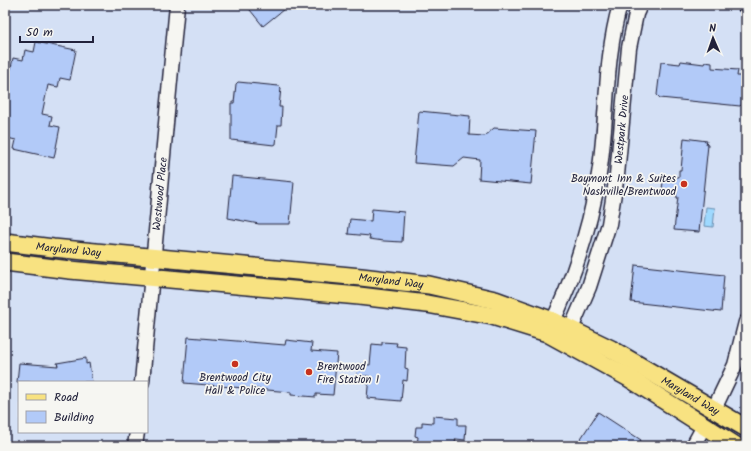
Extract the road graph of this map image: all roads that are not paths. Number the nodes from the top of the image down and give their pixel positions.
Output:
1 (177, 5) edge
2 (620, 5) edge
3 (640, 5) edge
4 (610, 56) junction
5 (628, 58) junction
6 (5, 242) edge
7 (154, 258) junction
8 (5, 262) edge
9 (328, 274) junction
10 (152, 277) junction
11 (309, 292) junction
12 (746, 322) edge
13 (746, 325) edge
14 (550, 327) junction
15 (567, 337) junction
16 (142, 381) edge
17 (714, 409) junction
18 (704, 426) junction
19 (746, 428) edge
20 (137, 433) edge
21 (136, 446) edge
22 (692, 446) edge
23 (736, 446) edge

1 - 7 street, Westwood Place
2 - 4 street, Westpark Drive
3 - 5 street, Westpark Drive
4 - 5 street
4 - 14 street, Westpark Drive
5 - 15 street, Westpark Drive
6 - 7 main road, Maryland Way
7 - 9 main road, Maryland Way
7 - 10 street, Westwood Place
8 - 10 main road, Maryland Way
9 - 11 main road
9 - 14 main road, Maryland Way
10 - 11 main road, Maryland Way
10 - 16 street, Westwood Place
11 - 14 main road, Maryland Way
12 - 13 street
13 - 17 street
14 - 15 main road, Maryland Way
15 - 17 main road, Maryland Way
15 - 18 main road, Maryland Way
17 - 18 main road
17 - 19 main road, Maryland Way
18 - 22 street
18 - 23 main road, Maryland Way
20 - 21 street

